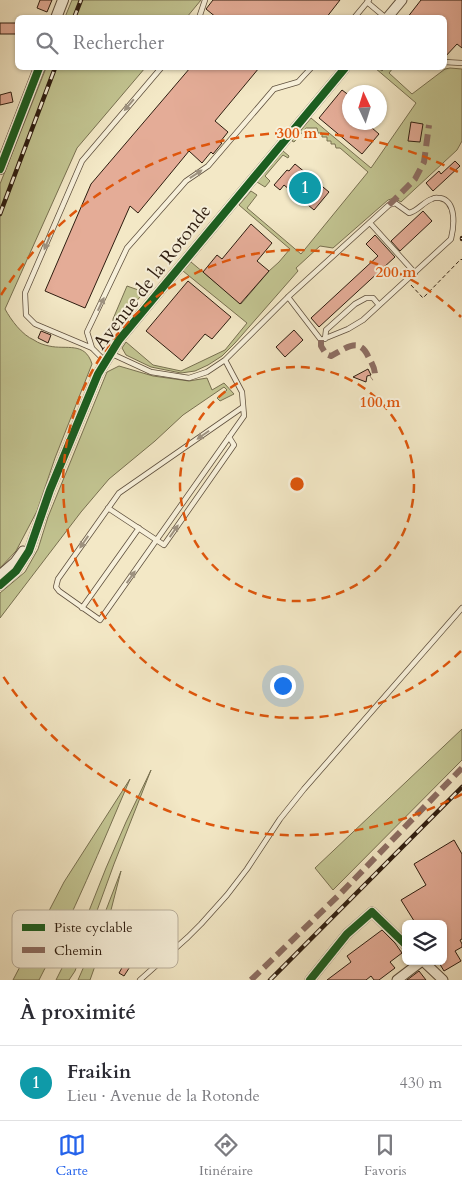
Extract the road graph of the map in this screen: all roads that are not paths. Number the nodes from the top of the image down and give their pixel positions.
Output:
1 (63, 0) edge
2 (204, 0) edge
3 (402, 0) edge
4 (368, 1) edge
5 (57, 15) edge
6 (200, 15) edge
7 (356, 15) edge
8 (384, 15) edge
9 (390, 15) edge
10 (447, 62) edge
11 (462, 63) edge
12 (38, 70) edge
13 (159, 70) edge
14 (309, 70) edge
15 (343, 70) edge
16 (0, 169) edge
17 (370, 222) junction
18 (415, 273) junction
19 (288, 297) junction
20 (379, 305) junction
21 (325, 339) junction
22 (92, 348) junction
23 (108, 357) junction
24 (225, 360) junction
25 (243, 407) junction
26 (229, 437) junction
27 (108, 508) junction
28 (40, 518) junction
29 (139, 528) junction
30 (157, 540) junction
31 (0, 575) edge
32 (0, 585) edge
33 (82, 608) junction
34 (462, 608) edge
35 (402, 941) edge
36 (178, 946) edge
37 (417, 965) edge
38 (426, 965) edge
39 (153, 968) edge
40 (140, 980) edge
41 (310, 980) edge
42 (397, 980) edge
43 (442, 980) edge

1 - 5 street
2 - 6 lane
3 - 9 street
4 - 7 lane
4 - 8 lane
10 - 11 lane
12 - 16 street
13 -> 22 lane
22 -> 14 lane
15 - 23 street, Avenue de la Rotonde
17 - 18 lane
17 - 18 lane
17 - 19 lane
18 - 20 lane
19 - 21 lane
19 - 24 lane
20 - 21 lane
20 - 21 lane
22 - 23 lane
23 - 24 lane
23 - 28 street, Avenue de la Rotonde
24 - 25 lane
25 - 26 lane
25 -> 27 lane
26 - 30 lane
30 -> 26 lane
27 - 29 lane
27 -> 33 lane
28 - 31 street, Avenue de la Rotonde
28 - 32 street, Avenue de la Rotonde
29 - 30 lane
29 - 33 lane
33 -> 30 lane
34 - 36 lane
35 - 41 street
37 - 42 street
38 - 43 street
39 - 40 lane

